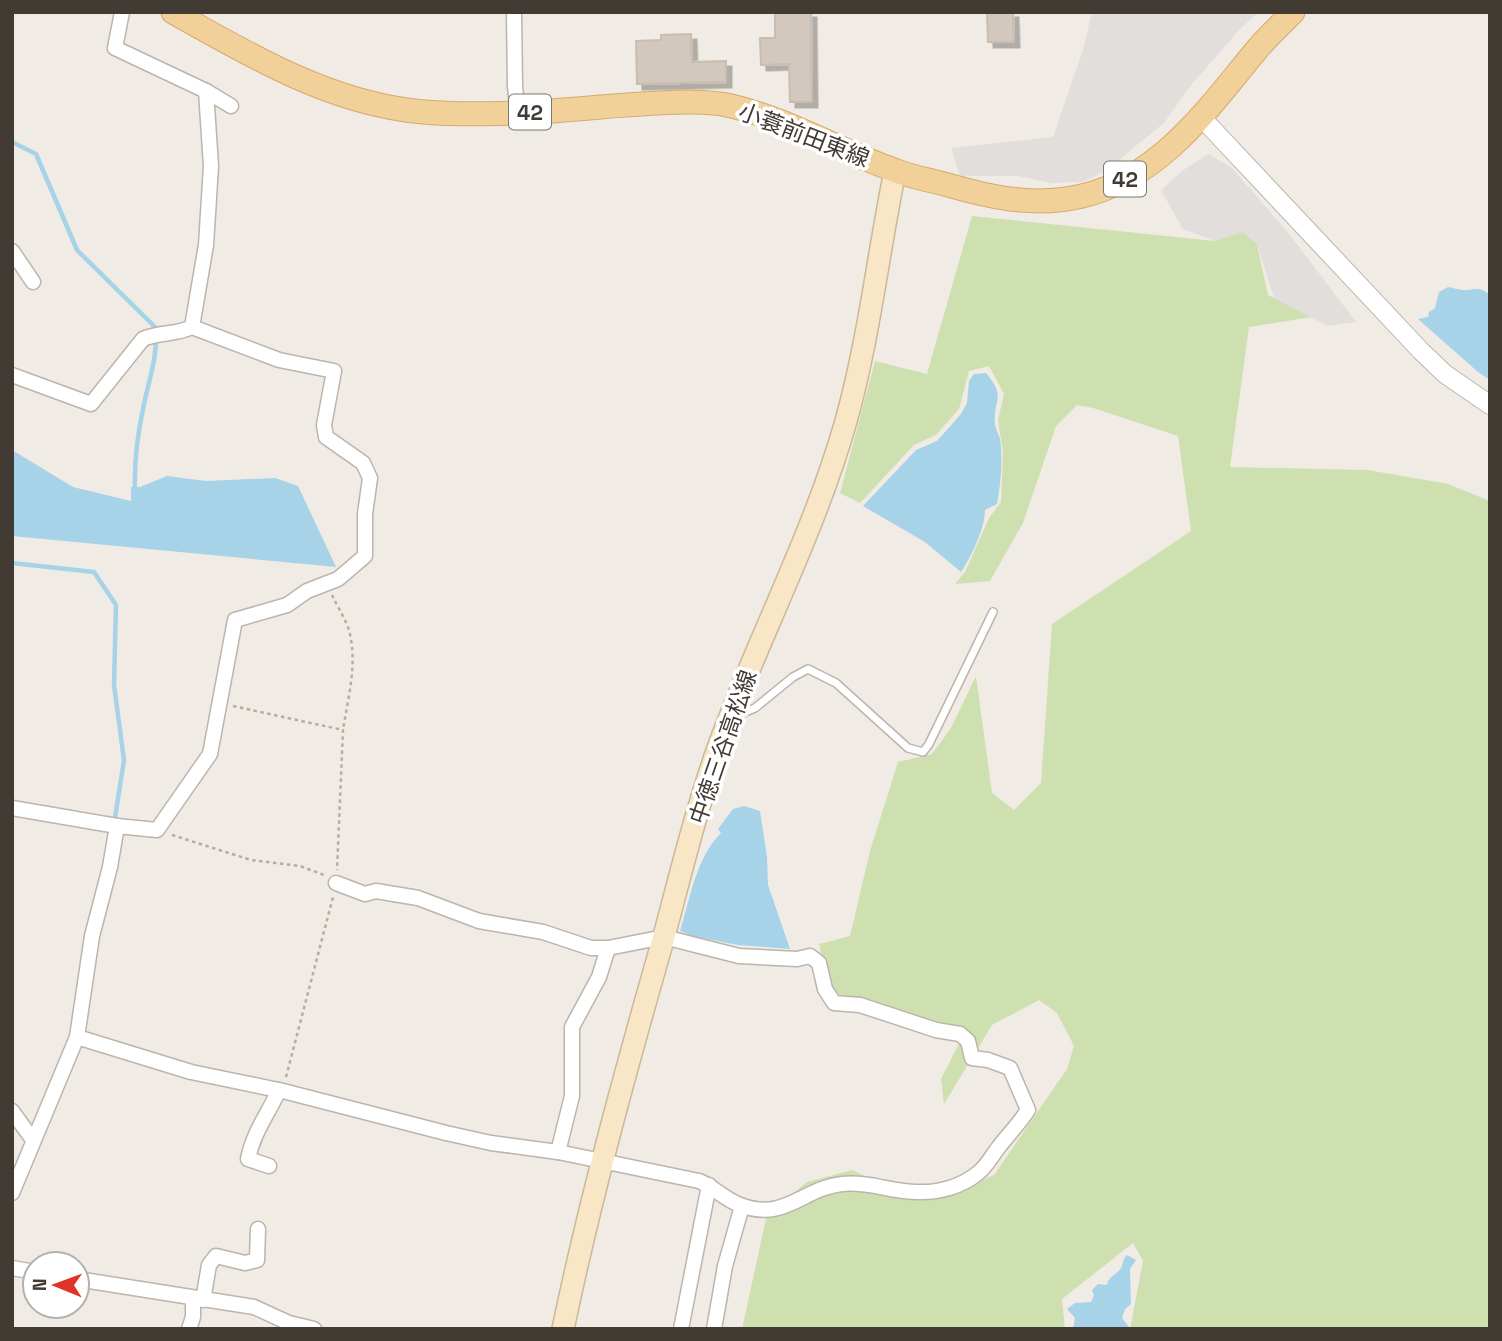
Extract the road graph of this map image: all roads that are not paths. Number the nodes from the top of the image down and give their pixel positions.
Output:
1 (122, 12) edge
2 (173, 12) edge
3 (514, 12) edge
4 (1293, 12) edge
5 (206, 91) junction
6 (231, 106) dead end
7 (518, 113) junction
8 (1202, 118) junction
9 (895, 171) junction
10 (12, 251) edge
11 (33, 282) dead end
12 (192, 327) junction
13 (12, 375) edge
14 (1490, 405) edge
15 (993, 612) dead end
16 (731, 717) junction
17 (12, 808) edge
18 (117, 826) junction
19 (336, 881) road end
20 (664, 937) junction
21 (608, 948) junction
22 (76, 1037) junction
23 (281, 1090) junction
24 (12, 1111) edge
25 (33, 1140) junction
26 (558, 1152) junction
27 (602, 1161) junction
28 (269, 1166) dead end
29 (709, 1185) junction
30 (12, 1193) edge
31 (742, 1206) junction
32 (258, 1229) dead end
33 (91, 1281) edge
34 (198, 1299) junction
35 (189, 1329) edge
36 (314, 1329) edge
37 (563, 1329) edge
38 (681, 1329) edge
39 (714, 1329) edge

1 - 5 street
2 - 7 main road, 小蓑前田東線 / 42
3 - 7 street
4 - 8 main road, 小蓑前田東線 / 42
5 - 6 street
5 - 12 street
7 - 9 main road, 小蓑前田東線 / 42
8 - 9 main road, 小蓑前田東線 / 42
8 - 14 street
9 - 16 main road, 中徳三谷高松線
10 - 11 street
12 - 13 street
12 - 18 street
15 - 16 lane
16 - 20 main road, 中徳三谷高松線
17 - 18 street
18 - 22 street
19 - 21 street
20 - 21 street
20 - 27 main road, 中徳三谷高松線
20 - 31 street
21 - 26 street
22 - 23 street
22 - 25 street
23 - 26 street
23 - 28 street
24 - 25 street
25 - 30 street
26 - 27 street
27 - 29 street
27 - 37 main road, 中徳三谷高松線
29 - 31 street
29 - 38 street
31 - 39 street
32 - 34 street
33 - 34 street
34 - 35 street
34 - 36 street

